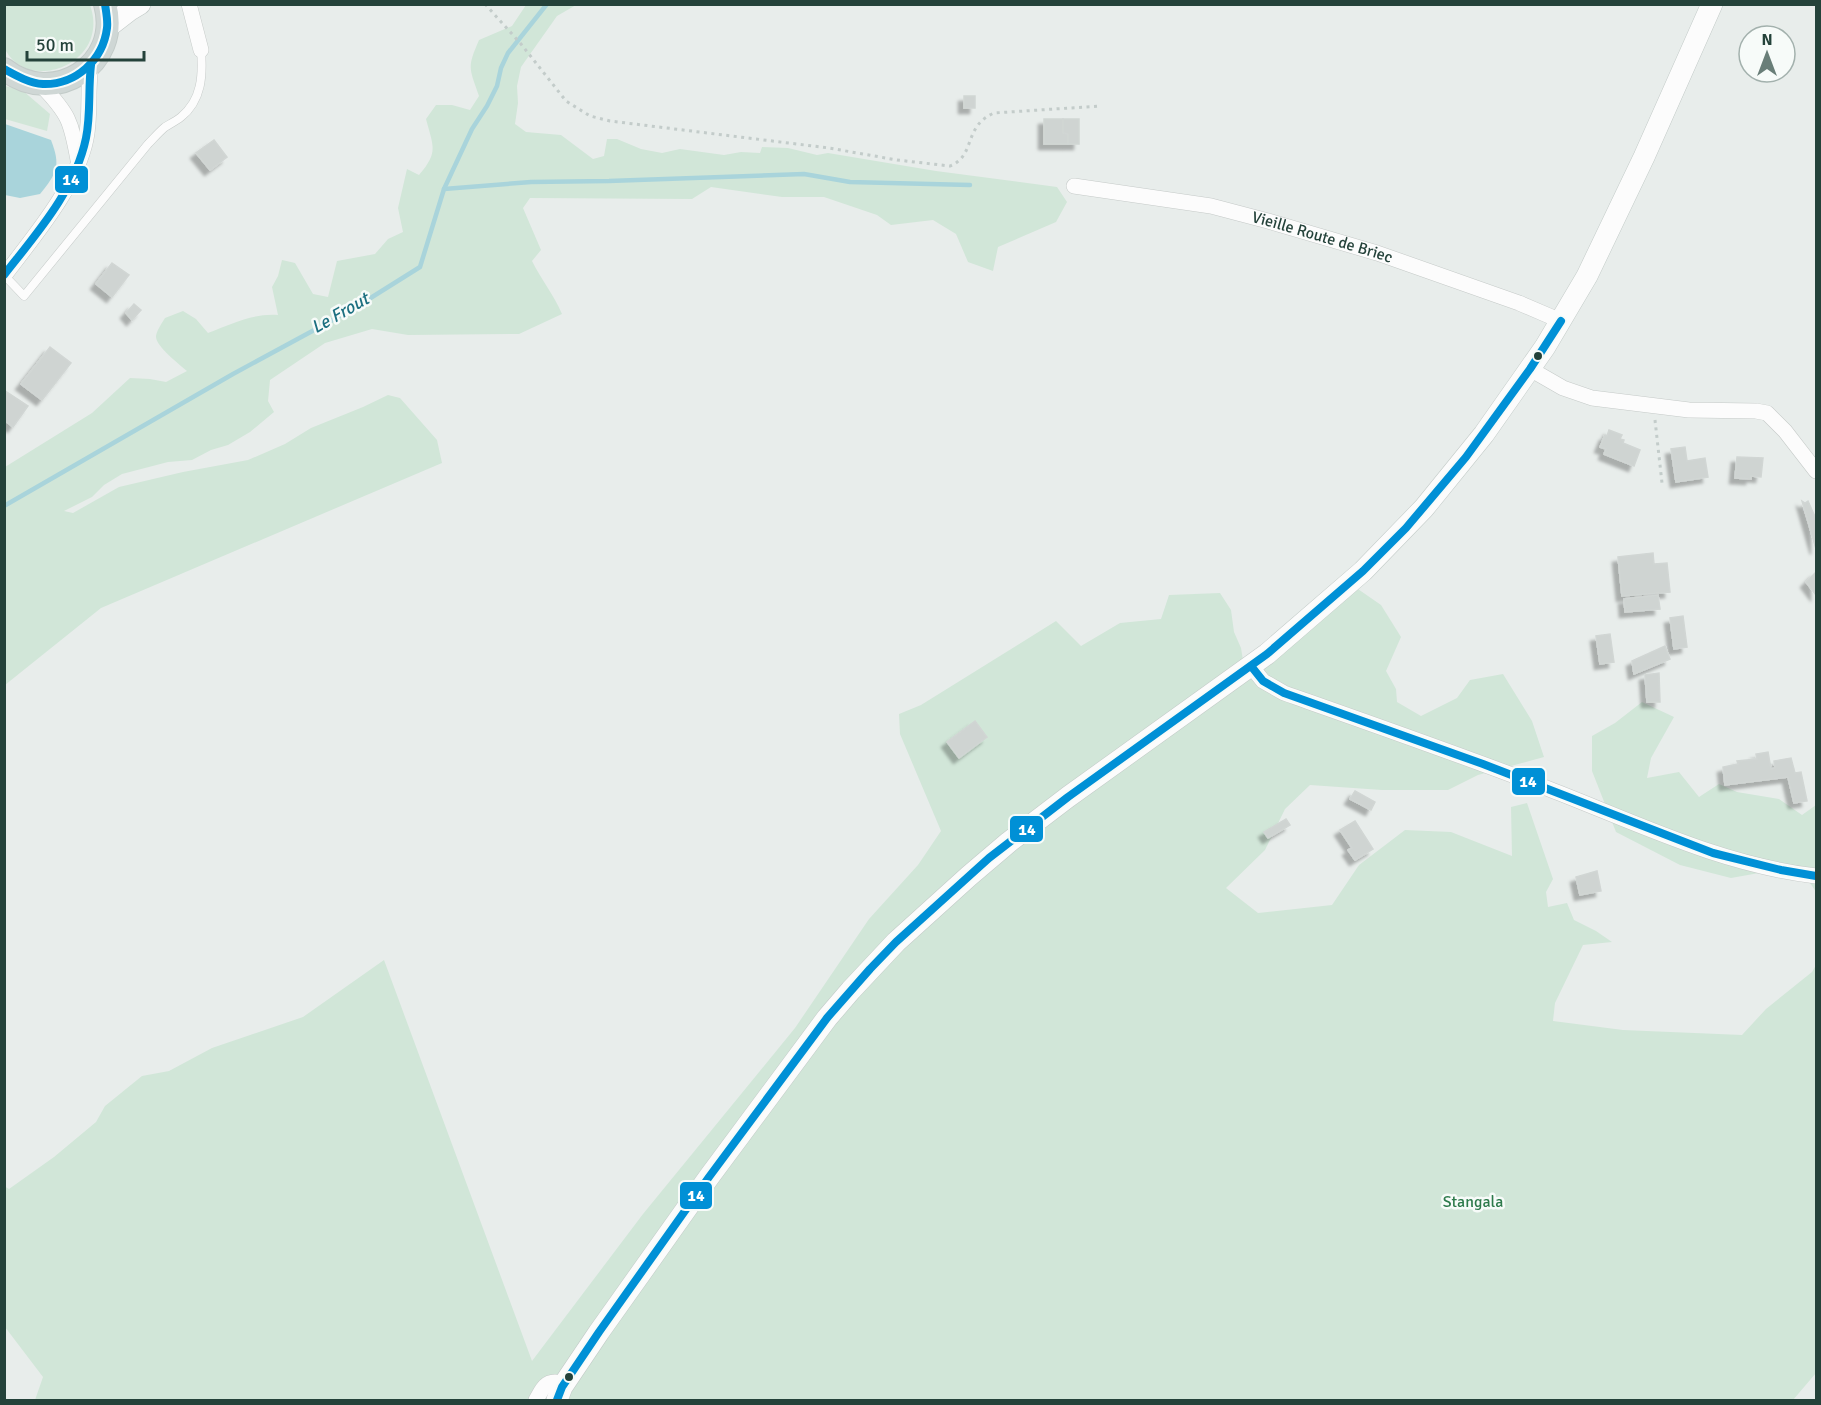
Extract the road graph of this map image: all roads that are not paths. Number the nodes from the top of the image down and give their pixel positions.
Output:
1 (140, 4) edge
2 (189, 4) edge
3 (1712, 4) edge
4 (107, 16) edge
5 (201, 50) joint
6 (91, 66) junction
7 (4, 69) edge
8 (41, 85) junction
9 (78, 163) junction
10 (1074, 186) dead end
11 (5, 276) edge
12 (1561, 321) junction
13 (1530, 369) junction
14 (1816, 471) edge
15 (1251, 666) junction
16 (1816, 876) edge
17 (559, 1394) edge
18 (536, 1401) edge

1 - 4 street
2 - 5 street
3 - 12 street
4 - 6 main road
5 - 11 lane
6 - 8 main road
6 - 9 street
7 - 8 main road
8 - 9 street
9 - 11 street
10 - 12 street, Vieille Route de Briec
12 - 13 street
13 - 14 street
13 - 15 street
15 - 16 street
15 - 17 street
17 - 18 street

